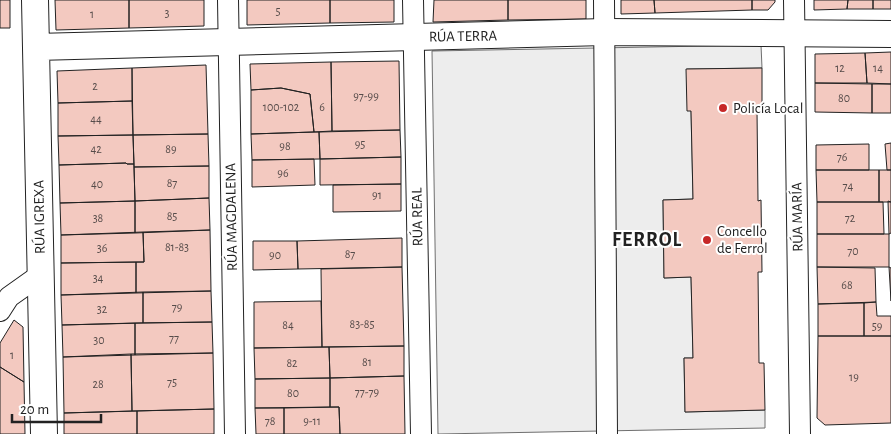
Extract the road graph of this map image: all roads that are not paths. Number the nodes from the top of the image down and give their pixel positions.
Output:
1 (35, 0) edge
2 (228, 0) edge
3 (413, 0) edge
4 (604, 0) edge
5 (794, 0) edge
6 (605, 32) junction
7 (795, 34) junction
8 (891, 34) edge
9 (414, 37) junction
10 (228, 42) junction
11 (36, 47) junction
12 (40, 275) junction
13 (0, 311) edge
14 (44, 434) edge
15 (235, 434) edge
16 (421, 434) edge
17 (607, 434) edge
18 (800, 434) edge

1 - 11 street, RÚA IGREXA
2 - 10 street, RÚA MAGDALENA
3 - 9 street, RÚA REAL
4 - 6 street
5 - 7 street, RÚA MARÍA
6 - 7 street, RÚA TERRA
6 - 9 street, RÚA TERRA
6 - 17 street
7 - 8 street, RÚA TERRA
7 - 18 street, RÚA MARÍA
9 - 10 street, RÚA TERRA
9 - 16 street, RÚA REAL
10 - 11 street, RÚA TERRA
10 - 15 street, RÚA MAGDALENA
11 - 12 street, RÚA IGREXA
12 - 13 street
12 - 14 street, RÚA IGREXA

